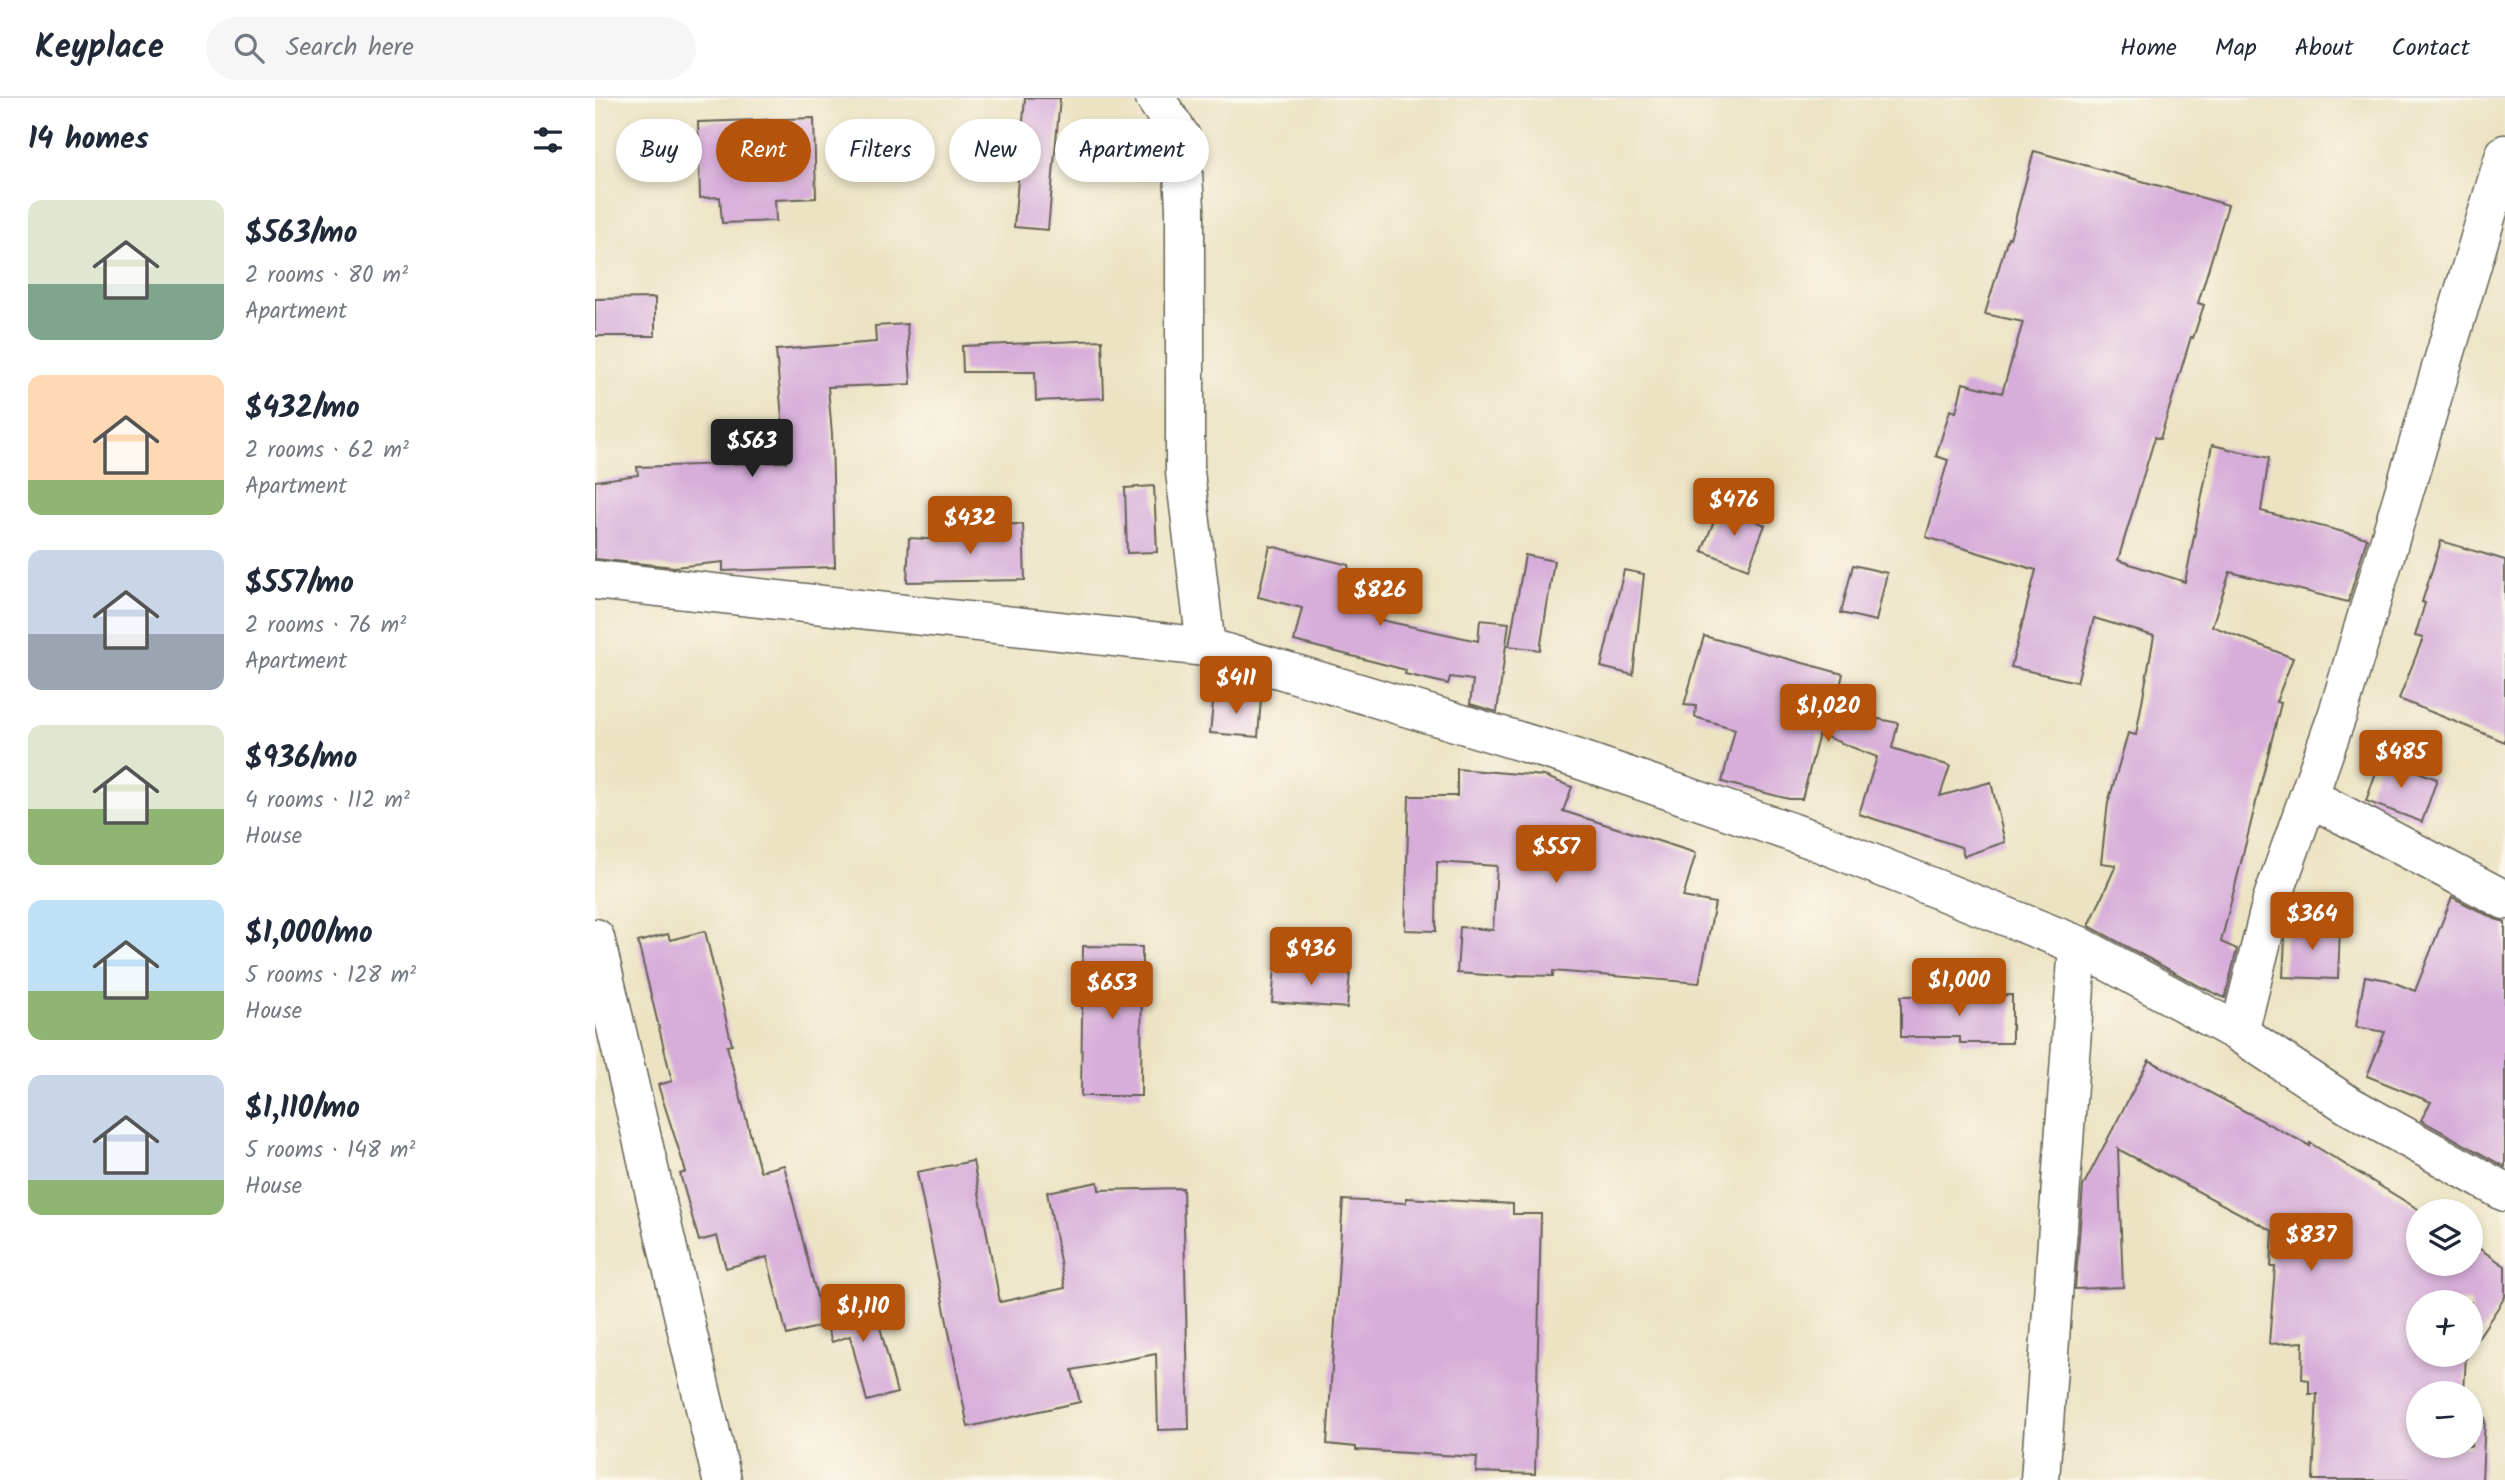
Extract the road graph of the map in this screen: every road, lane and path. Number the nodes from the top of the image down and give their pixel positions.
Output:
1 (1155, 98) edge
2 (2505, 155) edge
3 (595, 580) edge
4 (1206, 647) junction
5 (2309, 797) junction
6 (2505, 900) edge
7 (595, 938) edge
8 (2078, 945) junction
9 (2239, 1033) junction
10 (2505, 1192) edge
11 (722, 1480) edge
12 (2040, 1480) edge

1 - 4 street
2 - 5 street
3 - 4 street
4 - 8 street
5 - 6 street
5 - 9 street
7 - 11 street
8 - 9 street
8 - 12 street
9 - 10 street

